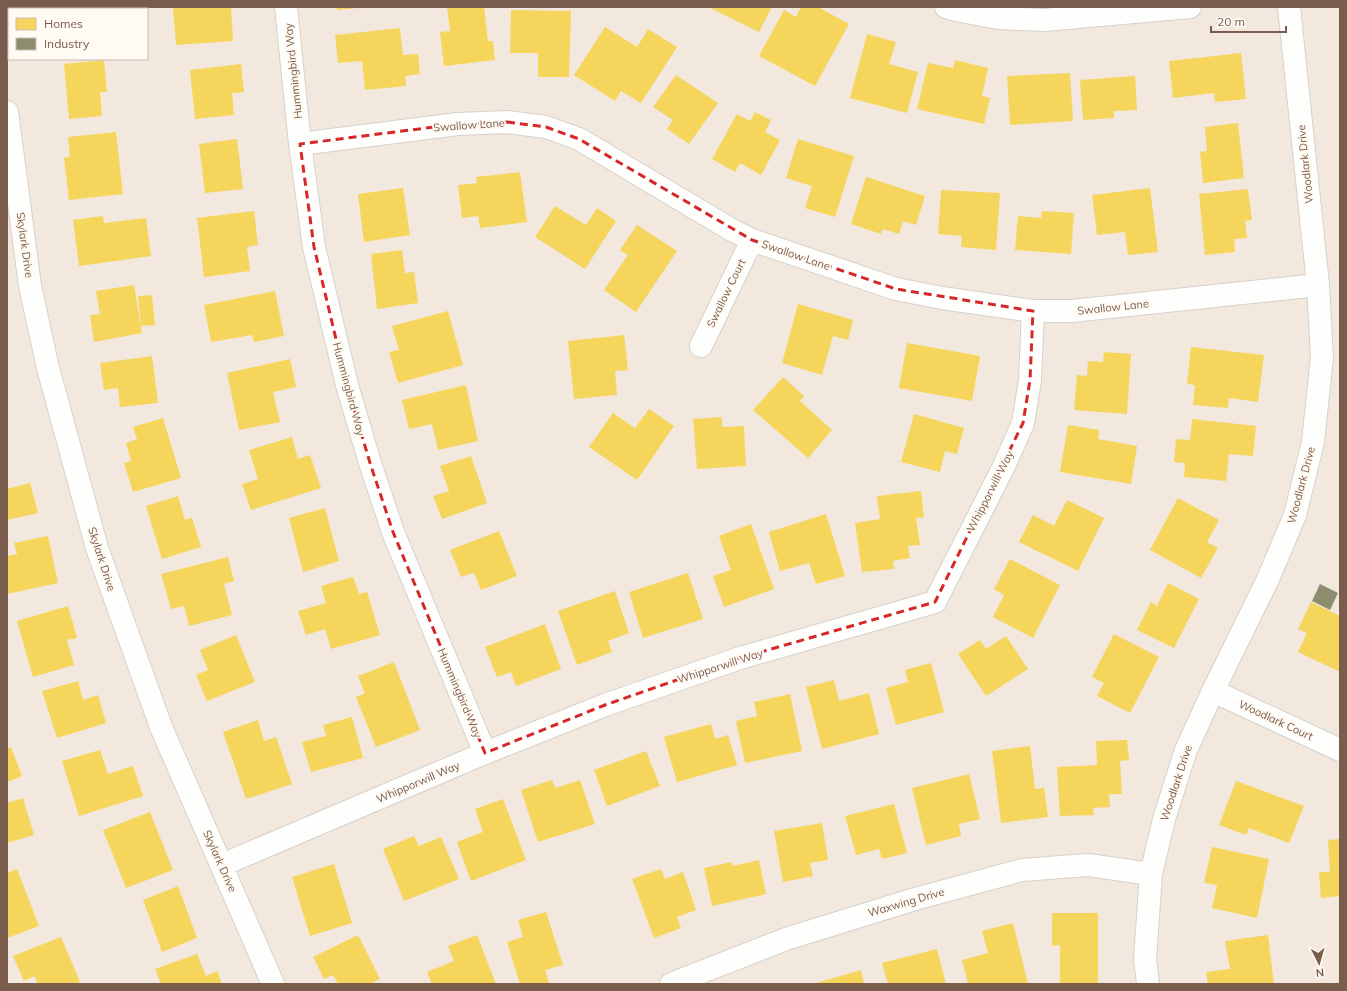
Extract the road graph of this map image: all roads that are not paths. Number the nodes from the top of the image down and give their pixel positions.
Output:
1 (286, 7) edge
2 (946, 7) edge
3 (1190, 7) edge
4 (1289, 7) edge
5 (7, 112) edge
6 (300, 144) junction
7 (752, 240) junction
8 (1318, 285) junction
9 (1033, 311) junction
10 (701, 346) dead end
11 (1213, 691) junction
12 (1340, 750) edge
13 (485, 753) junction
14 (222, 865) junction
15 (1151, 874) junction
16 (273, 984) edge
17 (671, 984) edge
18 (1148, 984) edge

1 - 6 street, Hummingbird Way
2 - 3 street
4 - 8 street, Woodlark Drive
5 - 14 street, Skylark Drive
6 - 7 street, Swallow Lane
6 - 13 street, Hummingbird Way
7 - 9 street, Swallow Lane
7 - 10 street, Swallow Court
8 - 9 street, Swallow Lane
8 - 11 street, Woodlark Drive
9 - 13 street, Whipporwill Way
11 - 12 street, Woodlark Court
11 - 15 street, Woodlark Drive
13 - 14 street, Whipporwill Way
14 - 16 street, Skylark Drive
15 - 17 street, Waxwing Drive
15 - 18 street, Woodlark Drive

